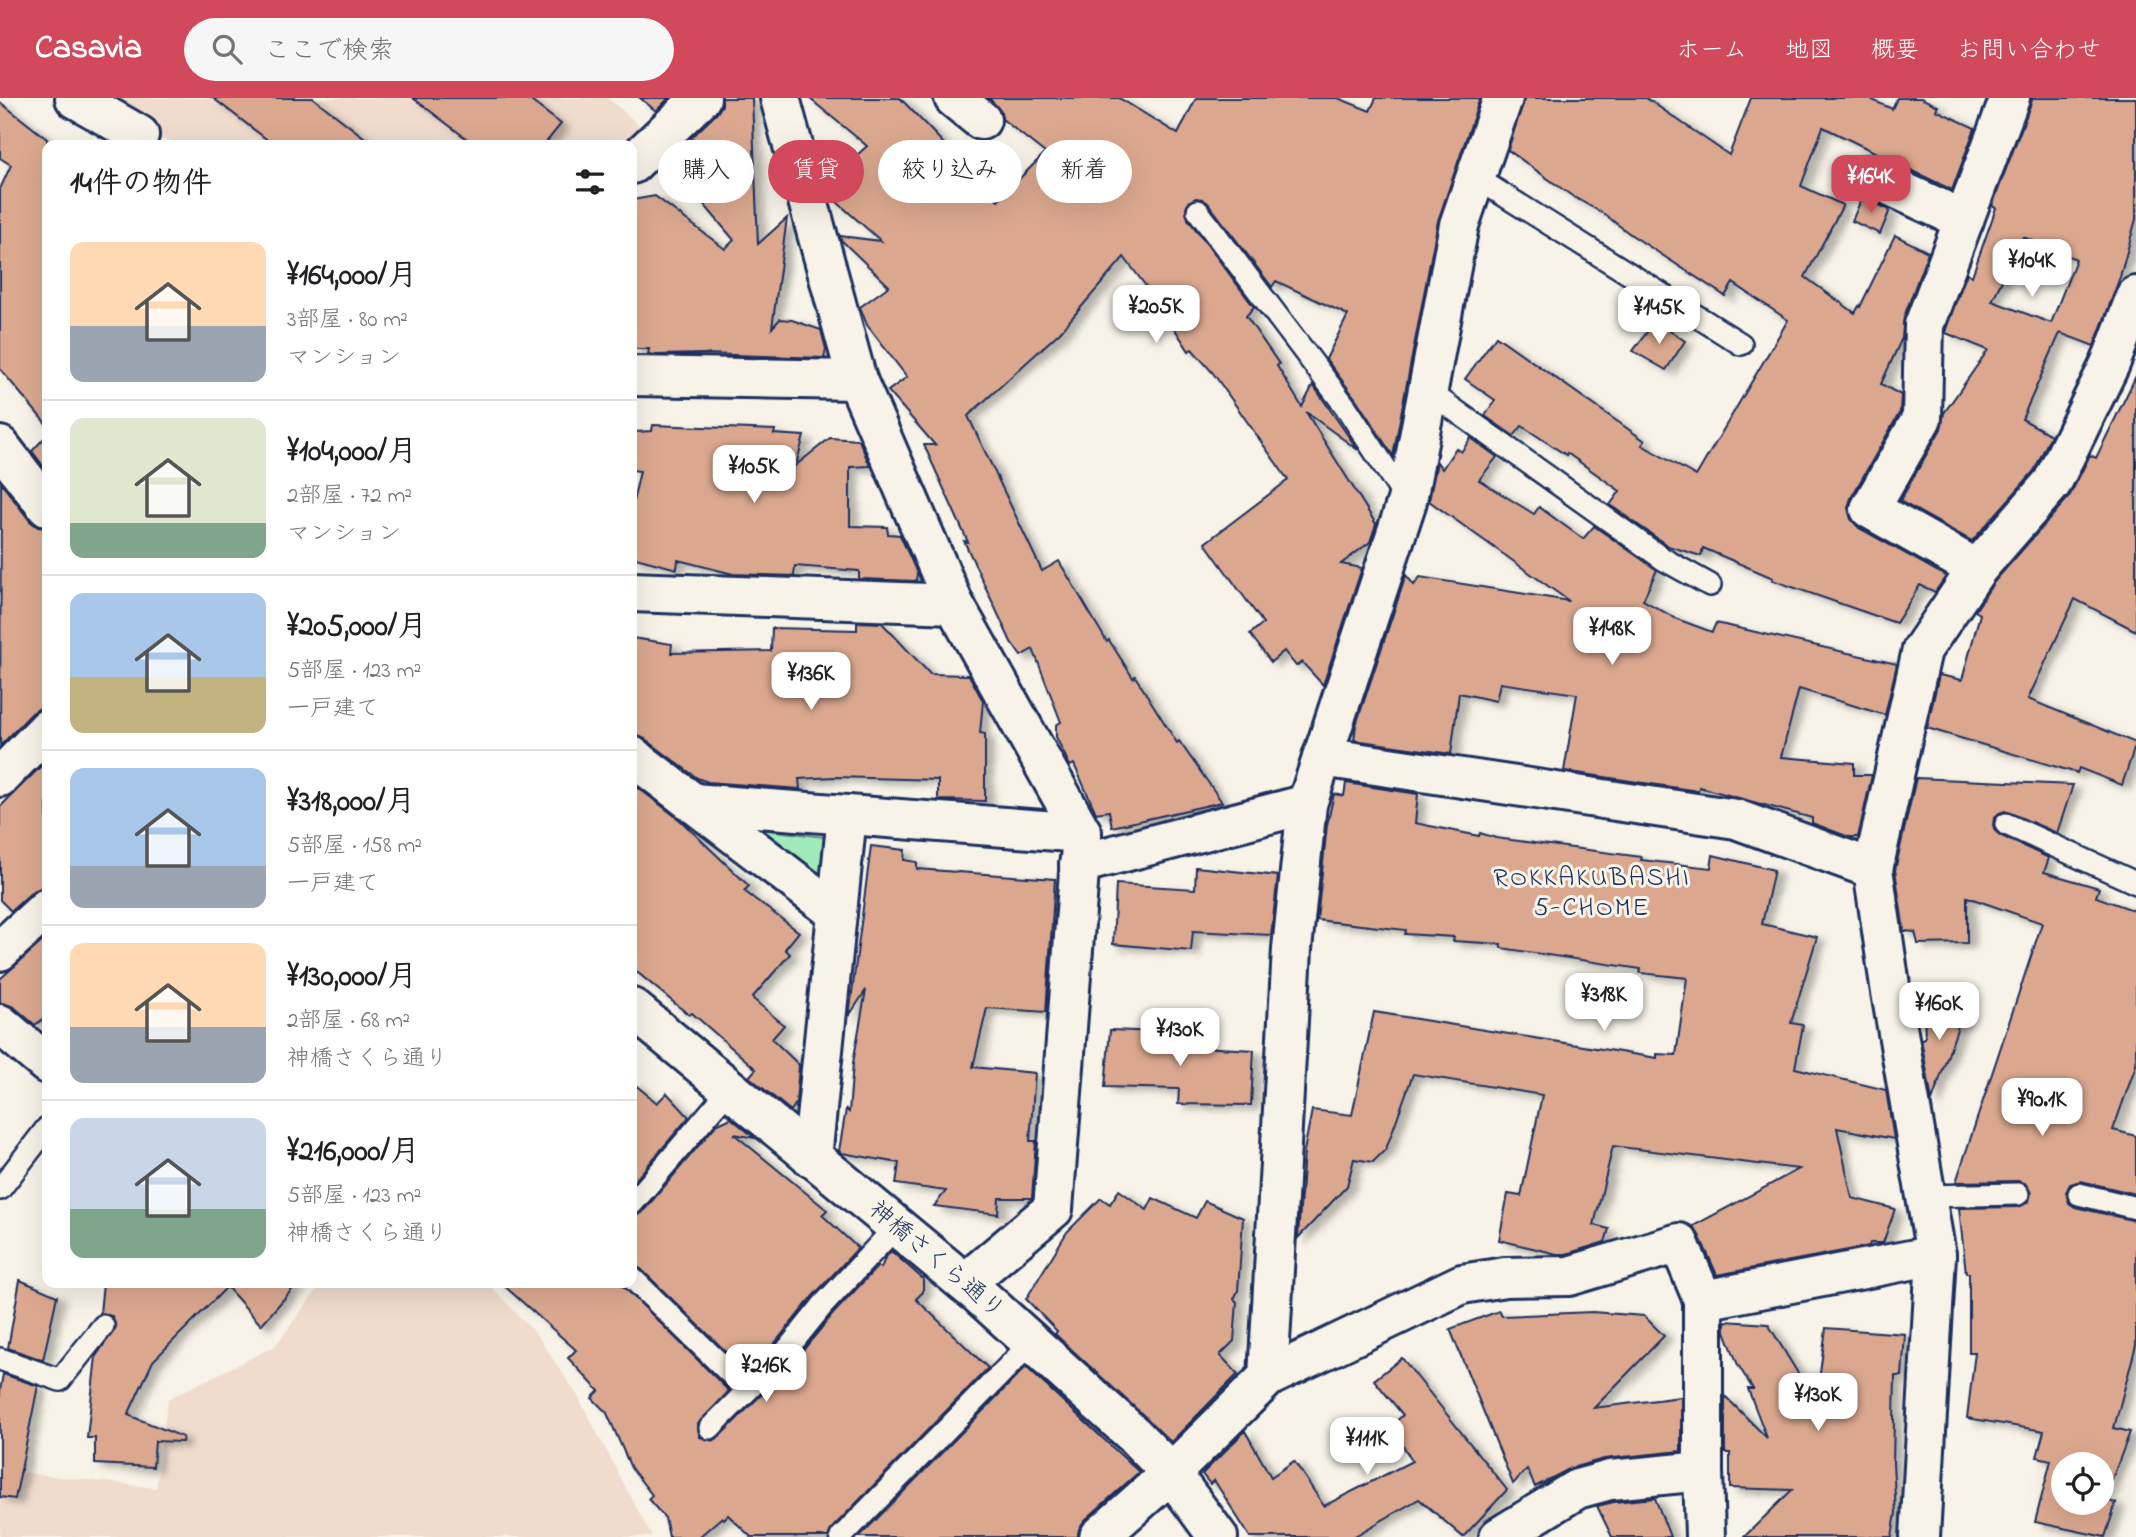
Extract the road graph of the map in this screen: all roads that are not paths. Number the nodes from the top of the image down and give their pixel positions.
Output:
1 (75, 98) edge
2 (701, 98) edge
3 (780, 98) edge
4 (1503, 98) edge
5 (2010, 98) edge
6 (139, 135) dead end
7 (637, 159) edge
8 (1867, 175) dead end
9 (1475, 177) junction
10 (1198, 211) dead end
11 (1964, 220) junction
12 (2136, 296) edge
13 (1741, 344) dead end
14 (637, 376) edge
15 (857, 380) junction
16 (1428, 391) junction
17 (0, 446) edge
18 (42, 501) edge
19 (1407, 501) junction
20 (1977, 569) junction
21 (1710, 584) dead end
22 (637, 592) edge
23 (954, 604) junction
24 (42, 734) edge
25 (1322, 757) junction
26 (637, 760) edge
27 (0, 777) edge
28 (692, 803) junction
29 (1307, 804) junction
30 (847, 815) junction
31 (2006, 824) dead end
32 (1080, 849) junction
33 (1873, 869) junction
34 (2136, 883) edge
35 (42, 913) edge
36 (837, 913) junction
37 (0, 951) edge
38 (637, 1012) edge
39 (0, 1024) edge
40 (42, 1060) edge
41 (730, 1089) junction
42 (42, 1134) edge
43 (812, 1158) junction
44 (0, 1189) edge
45 (2018, 1194) dead end
46 (2079, 1194) dead end
47 (1926, 1196) junction
48 (637, 1198) edge
49 (2136, 1208) edge
50 (896, 1227) junction
51 (1936, 1255) junction
52 (637, 1283) edge
53 (965, 1283) junction
54 (1703, 1300) junction
55 (103, 1326) dead end
56 (1031, 1342) junction
57 (0, 1359) edge
58 (1268, 1377) junction
59 (747, 1390) junction
60 (710, 1428) dead end
61 (1703, 1471) junction
62 (1171, 1473) junction
63 (841, 1537) edge
64 (1100, 1537) edge
65 (1218, 1537) edge
66 (1499, 1537) edge
67 (1705, 1537) edge
68 (1920, 1537) edge

1 - 6 street
2 - 7 street
3 - 15 street
4 - 9 street
5 - 11 street
8 - 11 street
9 - 13 lane
9 - 16 street
10 - 19 lane
11 - 20 street
12 - 20 street
14 - 15 street
15 - 23 street
16 - 19 street
16 - 21 lane
17 - 18 street
19 - 25 street
20 - 33 street
22 - 23 street
23 - 32 street
24 - 27 street
25 - 29 street
25 - 33 street
26 - 28 street
28 - 30 street
28 - 36 street
29 - 32 street
29 - 58 street
30 - 32 street
30 - 36 street
31 - 34 lane
32 - 53 street
33 - 47 street
35 - 37 street
36 - 43 street
38 - 41 street, 神橋さくら通り
39 - 40 street
41 - 43 street, 神橋さくら通り
41 - 48 lane
42 - 44 lane
43 - 50 street, 神橋さくら通り
45 - 47 lane
46 - 49 lane
47 - 51 street
50 - 53 street, 神橋さくら通り
50 - 59 lane
51 - 54 street
51 - 68 street
52 - 59 lane
53 - 56 street, 神橋さくら通り
54 - 58 street
54 - 61 street
55 - 57 lane
56 - 62 street, 神橋さくら通り
56 - 63 lane
58 - 62 street
59 - 60 lane
61 - 66 street
61 - 67 street
62 - 64 street
62 - 65 street, 神橋さくら通り

